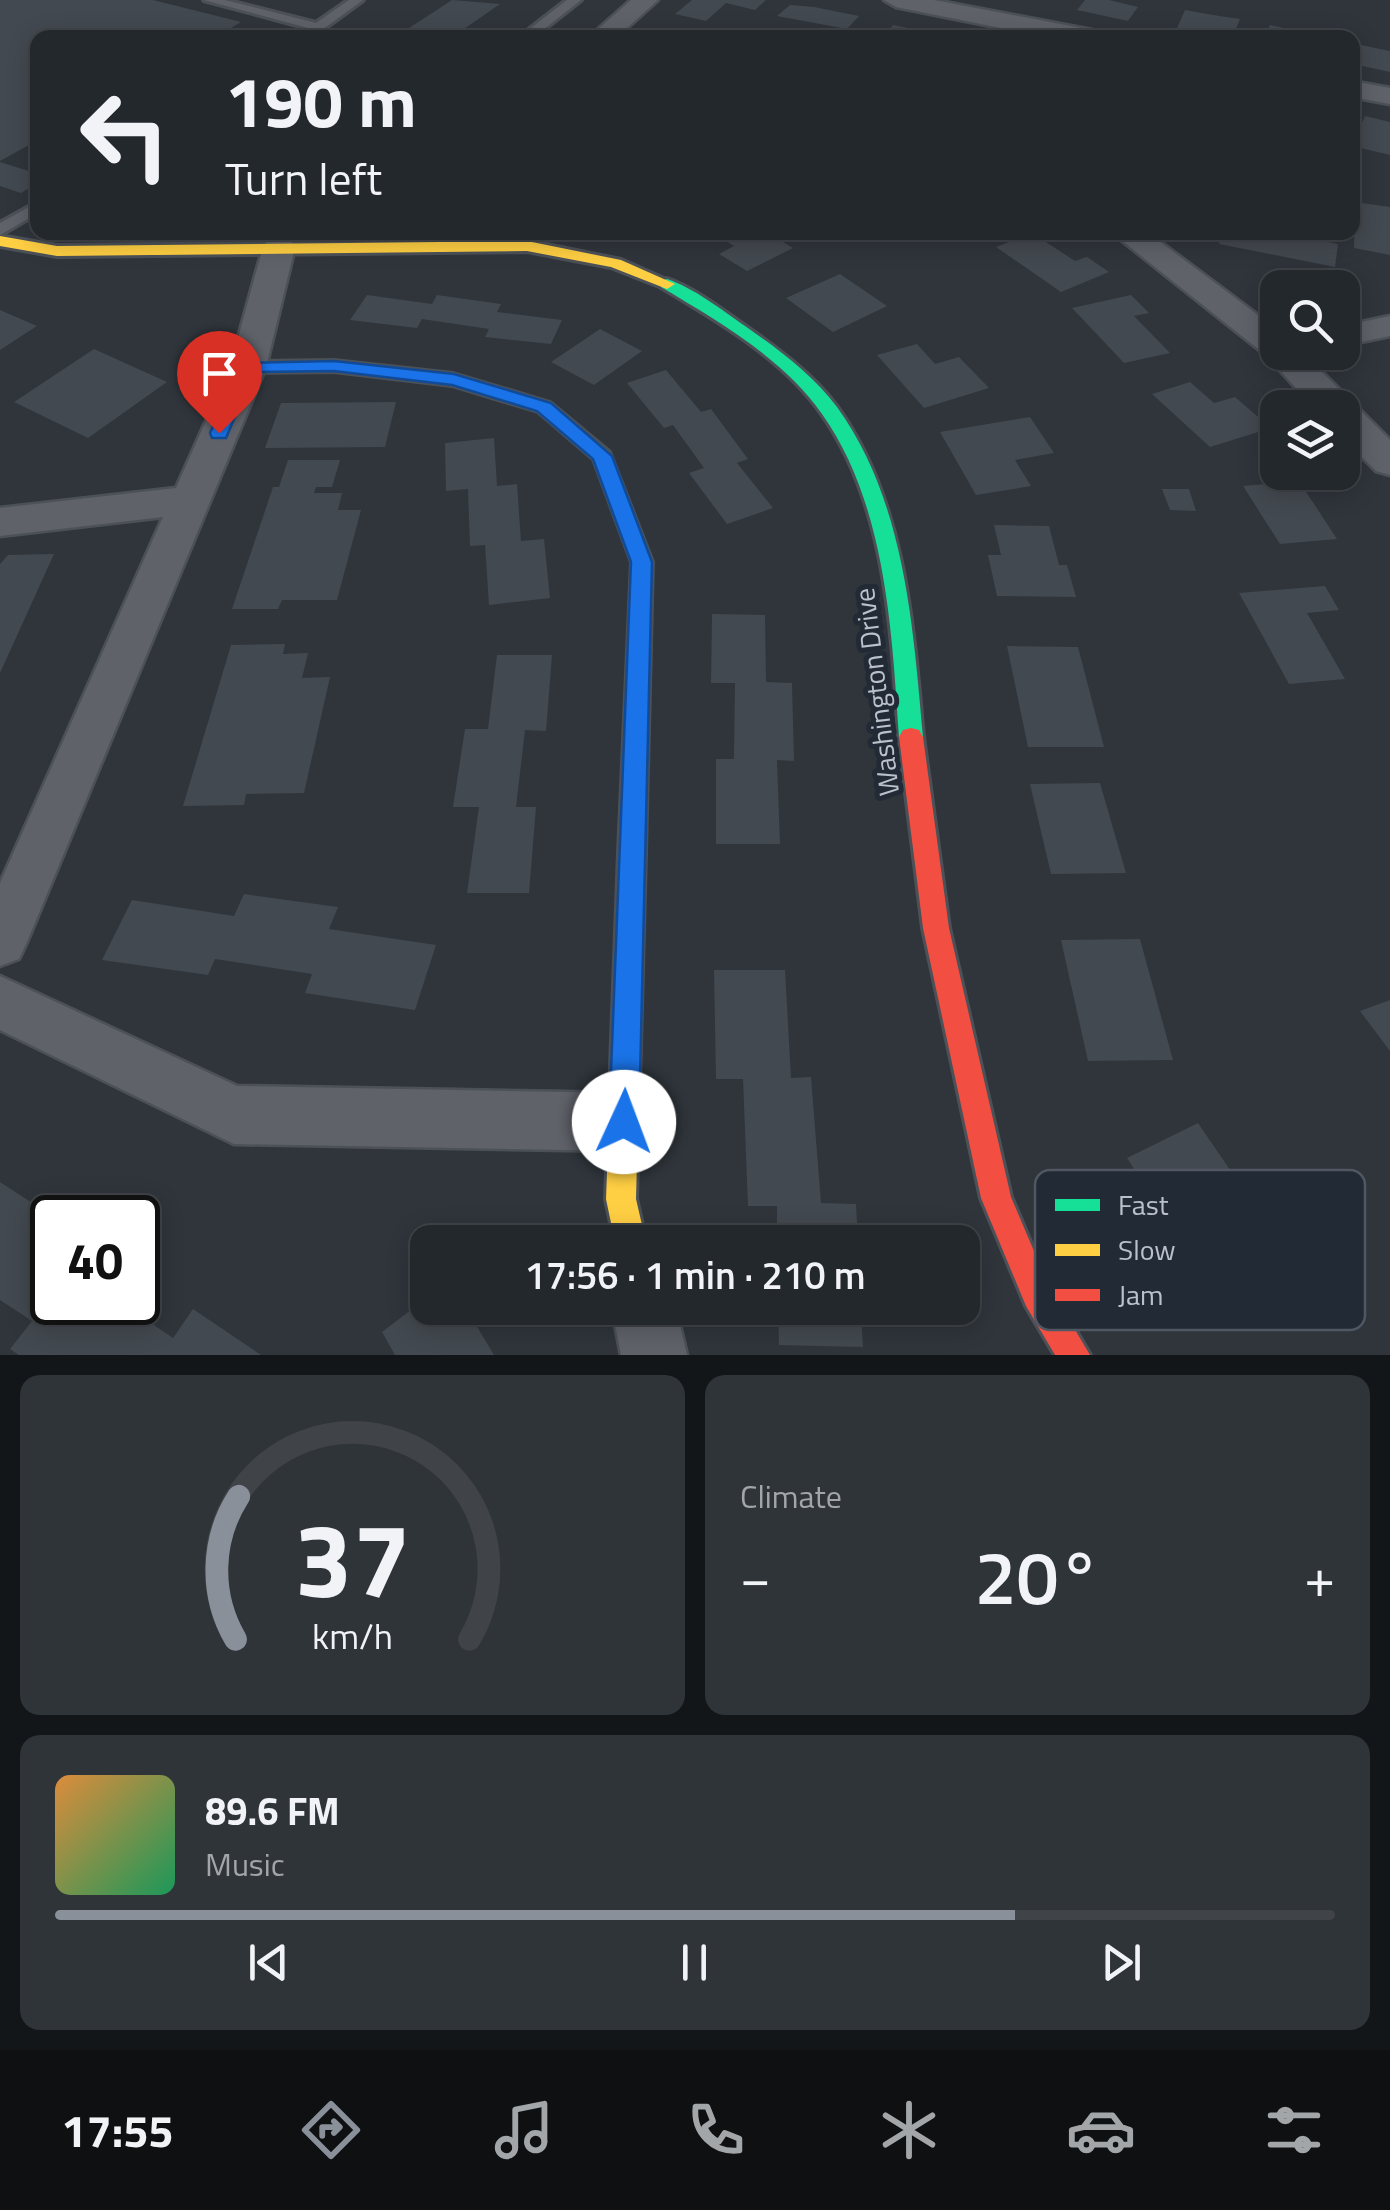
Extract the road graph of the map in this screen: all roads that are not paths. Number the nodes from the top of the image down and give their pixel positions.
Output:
1 (210, 0) edge
2 (357, 0) edge
3 (575, 0) edge
4 (646, 0) edge
5 (896, 0) edge
6 (318, 27) junction
7 (999, 29) edge
8 (314, 30) edge
9 (535, 30) edge
10 (610, 30) edge
11 (1360, 90) edge
12 (1390, 96) edge
13 (30, 211) edge
14 (0, 230) edge
15 (282, 240) edge
16 (528, 240) edge
17 (1137, 240) edge
18 (0, 242) edge
19 (1390, 326) edge
20 (1360, 332) edge
21 (1260, 333) edge
22 (248, 366) junction
23 (1299, 370) edge
24 (1318, 390) edge
25 (1360, 432) edge
26 (1390, 462) edge
27 (190, 500) junction
28 (0, 522) edge
29 (0, 942) edge
30 (0, 1002) edge
31 (624, 1122) junction
32 (626, 1225) edge
33 (1035, 1290) edge
34 (648, 1325) edge
35 (1059, 1330) edge
36 (654, 1355) edge
37 (1074, 1355) edge

1 - 6 lane
2 - 6 lane
3 - 9 lane
4 - 10 street
5 - 7 street
6 - 8 lane
11 - 12 street
13 - 14 lane
15 - 16 street, Washington Drive
15 - 18 street, Washington Drive
15 - 22 street
16 - 33 street, Washington Drive
17 - 21 street
19 - 20 street
22 - 27 street
22 - 31 street
23 - 24 street
25 - 26 street
27 - 28 street
27 - 29 street
30 - 31 street
31 - 32 street
34 - 36 street
35 - 37 street, Washington Drive

